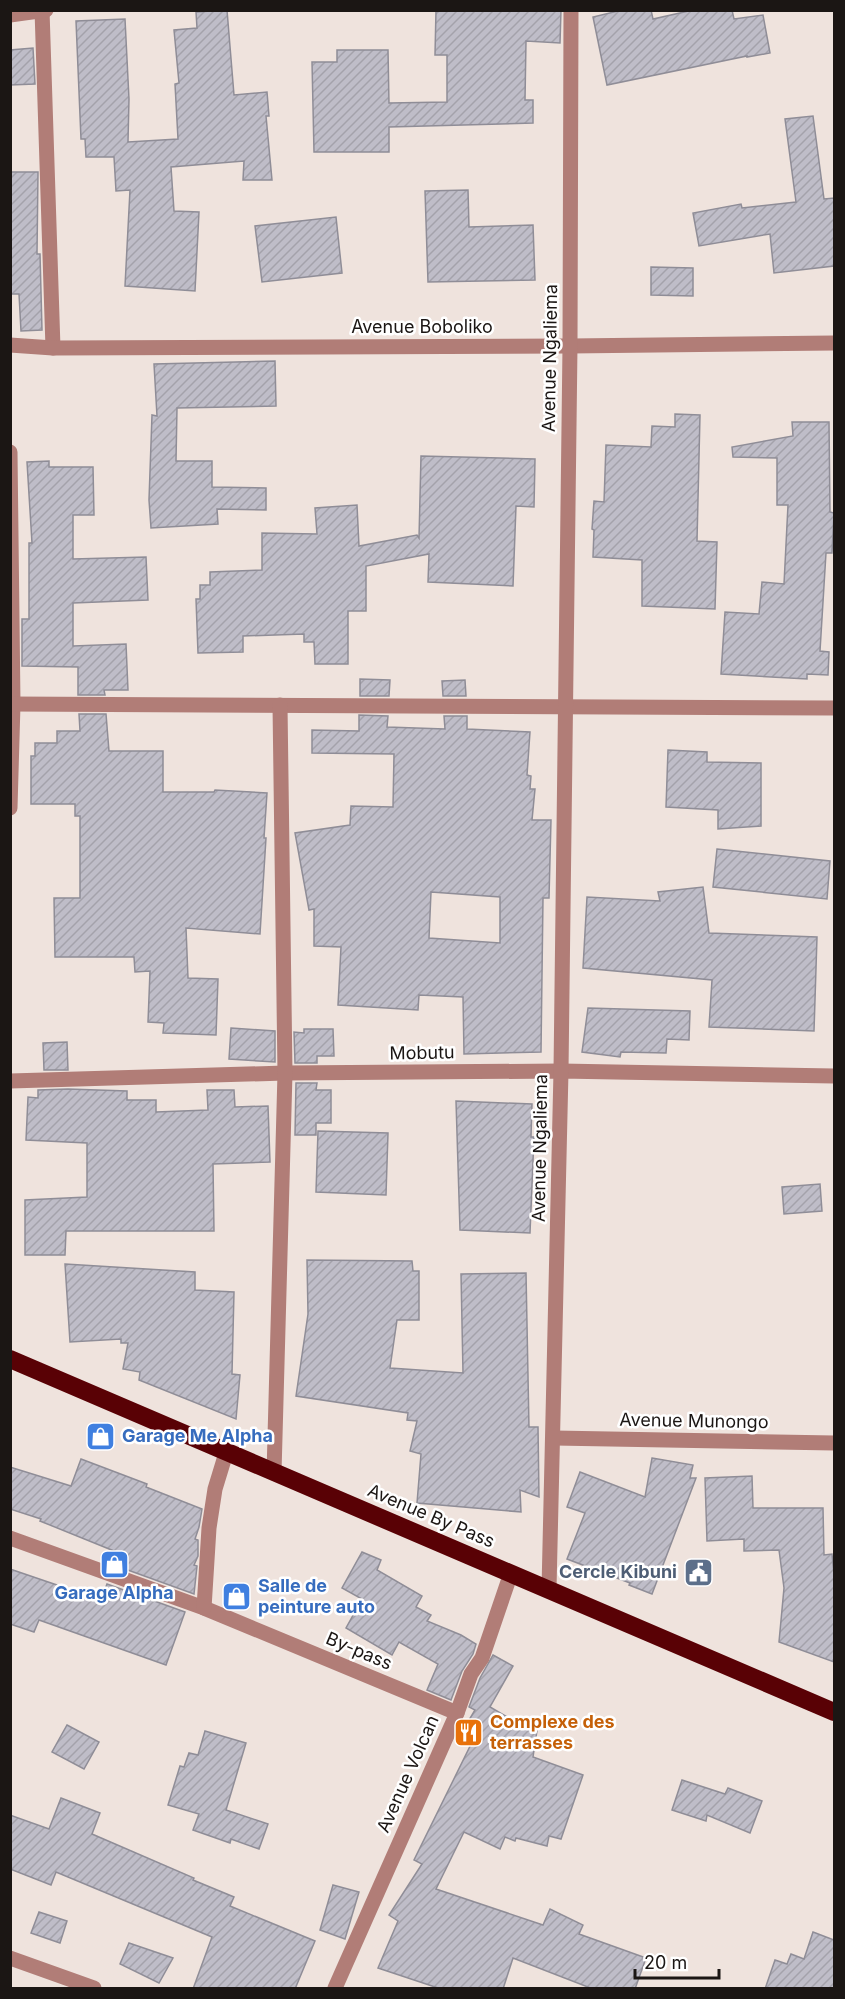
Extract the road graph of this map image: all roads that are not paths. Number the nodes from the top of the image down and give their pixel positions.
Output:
1 (571, 10) edge
2 (44, 11) edge
3 (10, 15) edge
4 (834, 343) edge
5 (10, 345) edge
6 (570, 346) junction
7 (53, 348) junction
8 (10, 452) edge
9 (12, 704) edge
10 (280, 705) junction
11 (564, 706) junction
12 (834, 708) edge
13 (10, 808) edge
14 (561, 1071) junction
15 (285, 1073) junction
16 (834, 1076) edge
17 (10, 1081) edge
18 (10, 1359) edge
19 (554, 1438) junction
20 (834, 1443) edge
21 (226, 1453) junction
22 (273, 1473) junction
23 (10, 1538) edge
24 (511, 1573) junction
25 (549, 1590) junction
26 (204, 1608) junction
27 (834, 1712) edge
28 (457, 1713) junction
29 (10, 1958) edge
30 (94, 1989) edge
31 (335, 1989) edge

1 - 6 street, Avenue Ngaliema
2 - 3 street
2 - 7 street
4 - 6 street, Avenue Boboliko
5 - 7 street, Avenue Boboliko
6 - 7 street, Avenue Boboliko
6 - 11 street, Avenue Ngaliema
8 - 9 street
9 - 10 street
9 - 13 street
10 - 11 street
10 - 15 street
11 - 12 street
11 - 14 street, Avenue Ngaliema
14 - 15 street, Mobutu
14 - 16 street, Mobutu
14 - 19 street, Avenue Ngaliema
15 - 17 street, Mobutu
15 - 22 street
18 - 21 highway, Avenue By Pass
19 - 20 street, Avenue Munongo
19 - 25 street, Avenue Ngaliema
21 - 22 highway, Avenue By Pass
21 - 26 street
22 - 24 highway, Avenue By Pass
23 - 26 street, By-pass
24 - 25 highway, Avenue By Pass
24 - 28 street, Avenue Volcan
25 - 27 highway, Avenue By Pass
26 - 28 street, By-pass
28 - 31 street, Avenue Volcan
29 - 30 street

